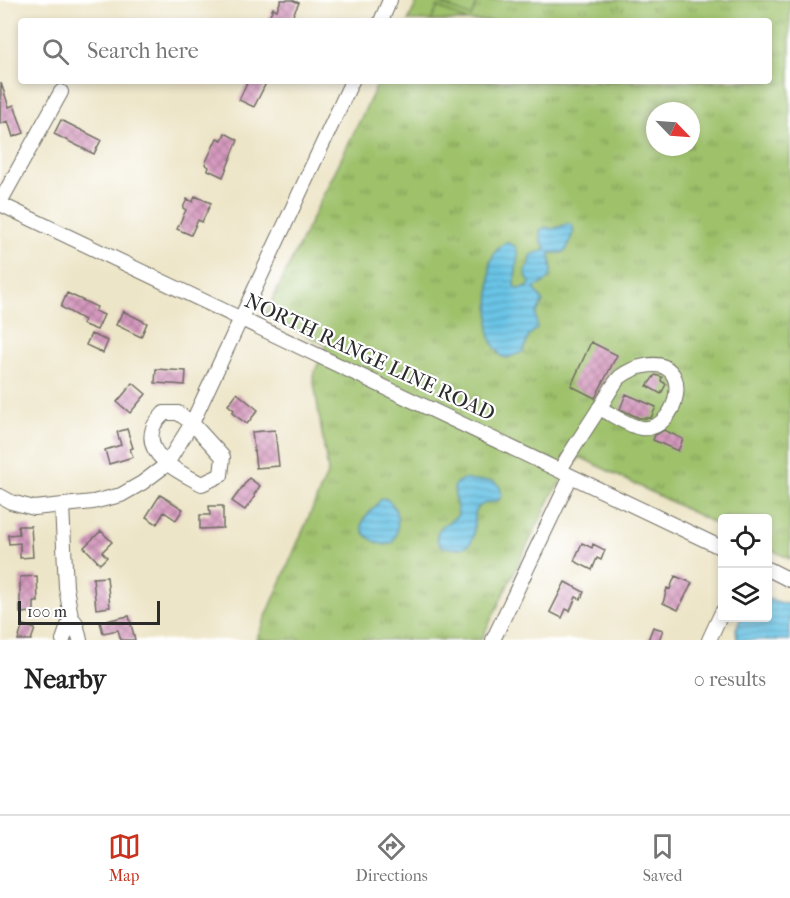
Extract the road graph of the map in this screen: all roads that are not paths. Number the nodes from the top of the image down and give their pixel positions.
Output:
1 (390, 0) edge
2 (382, 18) edge
3 (351, 84) edge
4 (61, 92) dead end
5 (0, 203) edge
6 (241, 319) junction
7 (599, 408) junction
8 (192, 423) junction
9 (166, 465) junction
10 (566, 473) junction
11 (0, 496) edge
12 (62, 506) junction
13 (718, 546) edge
14 (772, 571) edge
15 (790, 580) edge
16 (71, 617) junction
17 (718, 622) edge
18 (63, 640) edge
19 (80, 640) edge
20 (493, 640) edge
21 (709, 640) edge

1 - 2 street
3 - 6 street
4 - 5 street
5 - 6 street, NORTH RANGE LINE ROAD
6 - 8 street
6 - 10 street, NORTH RANGE LINE ROAD
7 - 7 street
7 - 10 street
8 - 9 street
8 - 9 street
8 - 9 street
9 - 12 street
10 - 13 street, NORTH RANGE LINE ROAD
10 - 20 street
11 - 12 street
12 - 16 street
14 - 15 street
16 - 18 street
16 - 19 street
17 - 21 street

